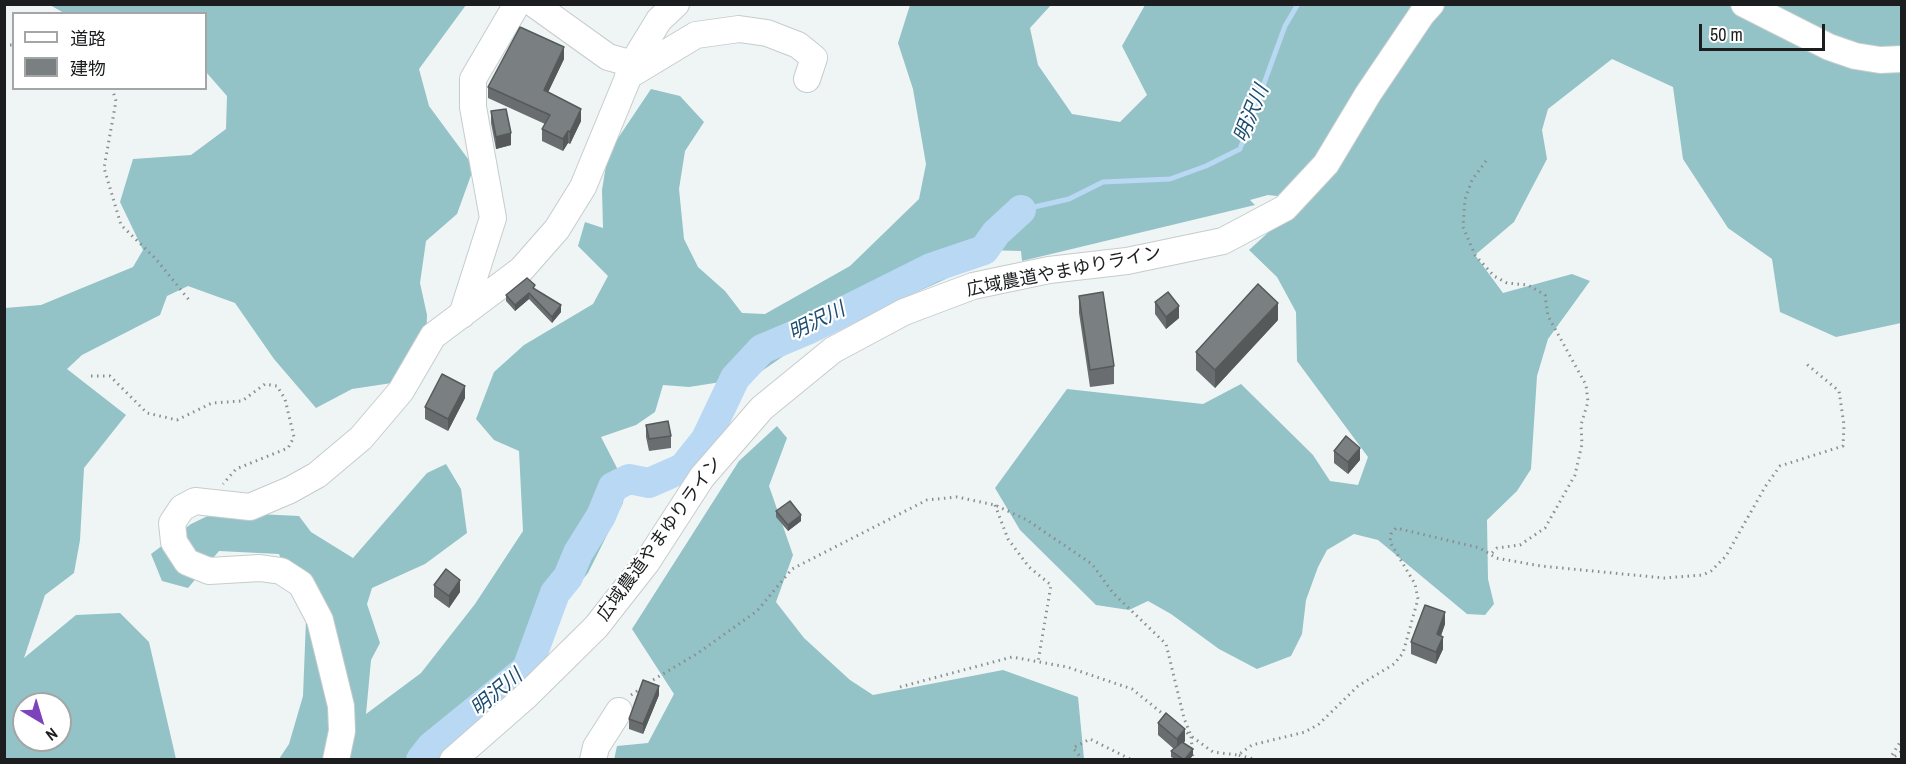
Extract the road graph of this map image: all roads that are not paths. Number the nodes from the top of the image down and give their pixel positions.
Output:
1 (518, 4) edge
2 (534, 4) edge
3 (676, 4) edge
4 (1431, 4) edge
5 (1744, 4) edge
6 (1902, 60) edge
7 (631, 70) junction
8 (807, 79) dead end
9 (462, 315) junction
10 (619, 711) road end
11 (336, 759) edge
12 (453, 759) edge
13 (593, 759) edge

1 - 9 street
2 - 7 street
3 - 7 street
4 - 12 street, 広域農道やまゆりライン
5 - 6 street
7 - 8 street
7 - 9 street
9 - 11 street
10 - 13 street

